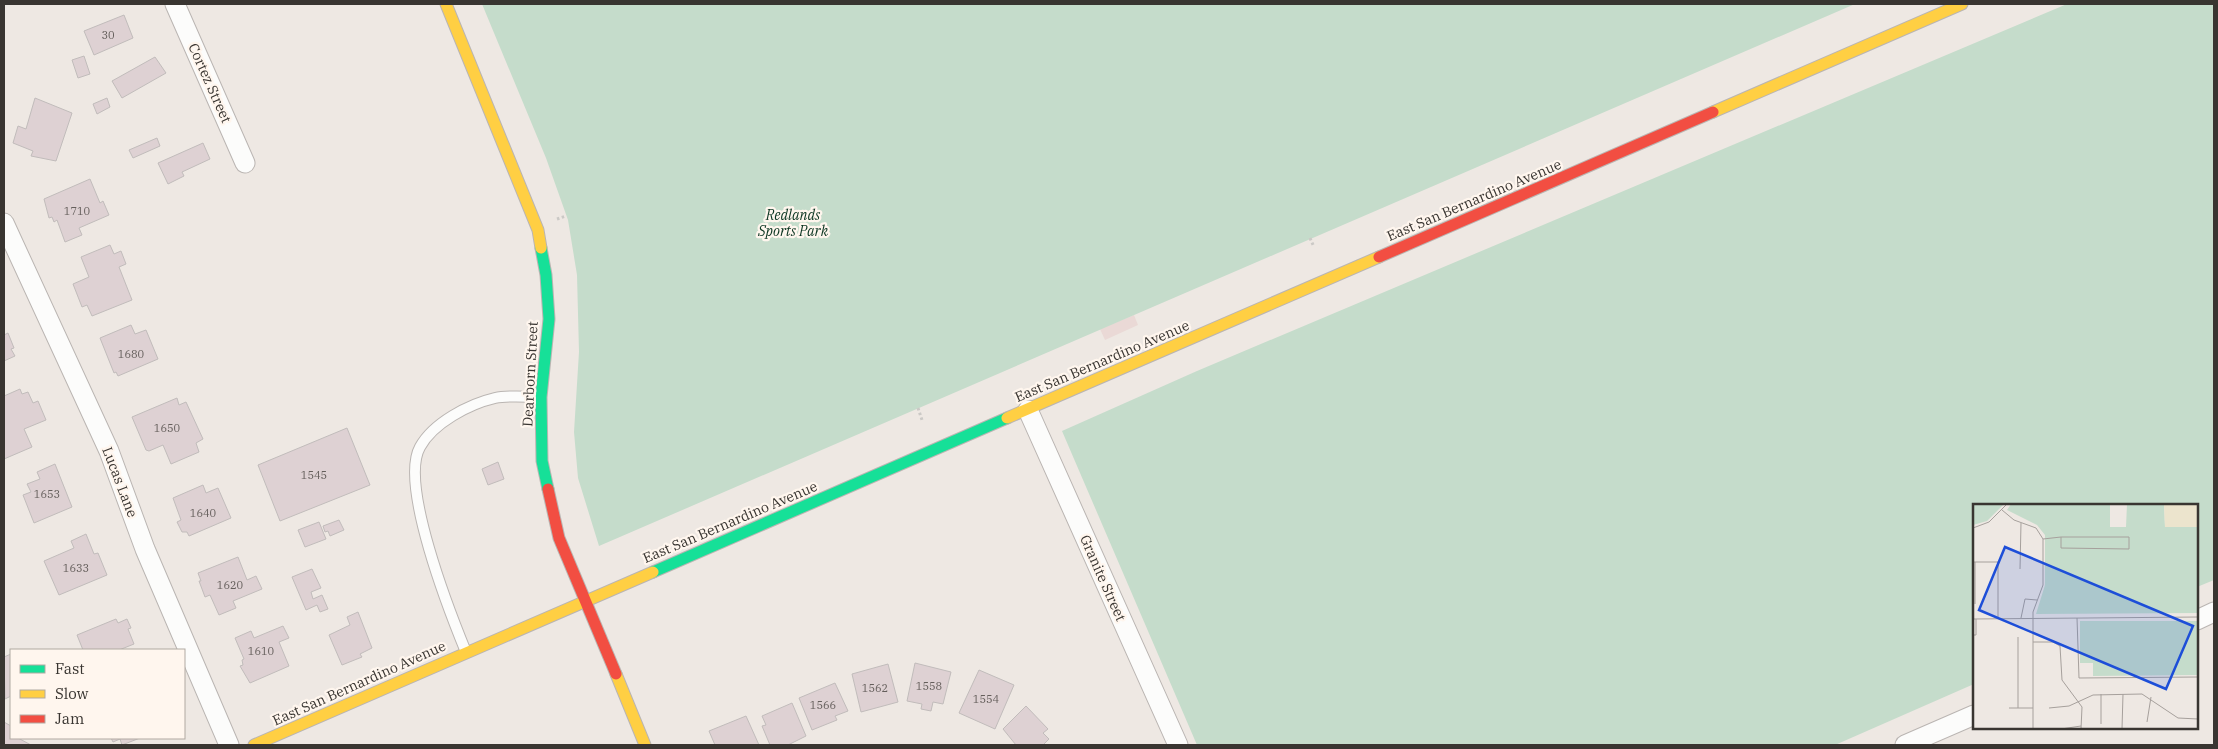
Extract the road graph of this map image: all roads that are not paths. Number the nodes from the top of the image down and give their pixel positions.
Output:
1 (175, 4) edge
2 (446, 4) edge
3 (1962, 4) edge
4 (245, 163) dead end
5 (4, 223) edge
6 (541, 397) junction
7 (1028, 410) junction
8 (585, 601) junction
9 (2214, 612) edge
10 (2198, 620) edge
11 (467, 652) junction
12 (1973, 715) edge
13 (229, 745) edge
14 (254, 745) edge
15 (645, 745) edge
16 (1178, 745) edge
17 (1905, 745) edge

1 - 4 street, Cortez Street
2 - 6 street, Dearborn Street
3 - 7 street, East San Bernardino Avenue
5 - 13 street, Lucas Lane
6 - 8 street, Dearborn Street
6 - 11 lane
7 - 8 street, East San Bernardino Avenue
7 - 16 street, Granite Street
8 - 11 street, East San Bernardino Avenue
8 - 15 street, Dearborn Street
9 - 10 street
11 - 14 street, East San Bernardino Avenue
12 - 17 street

